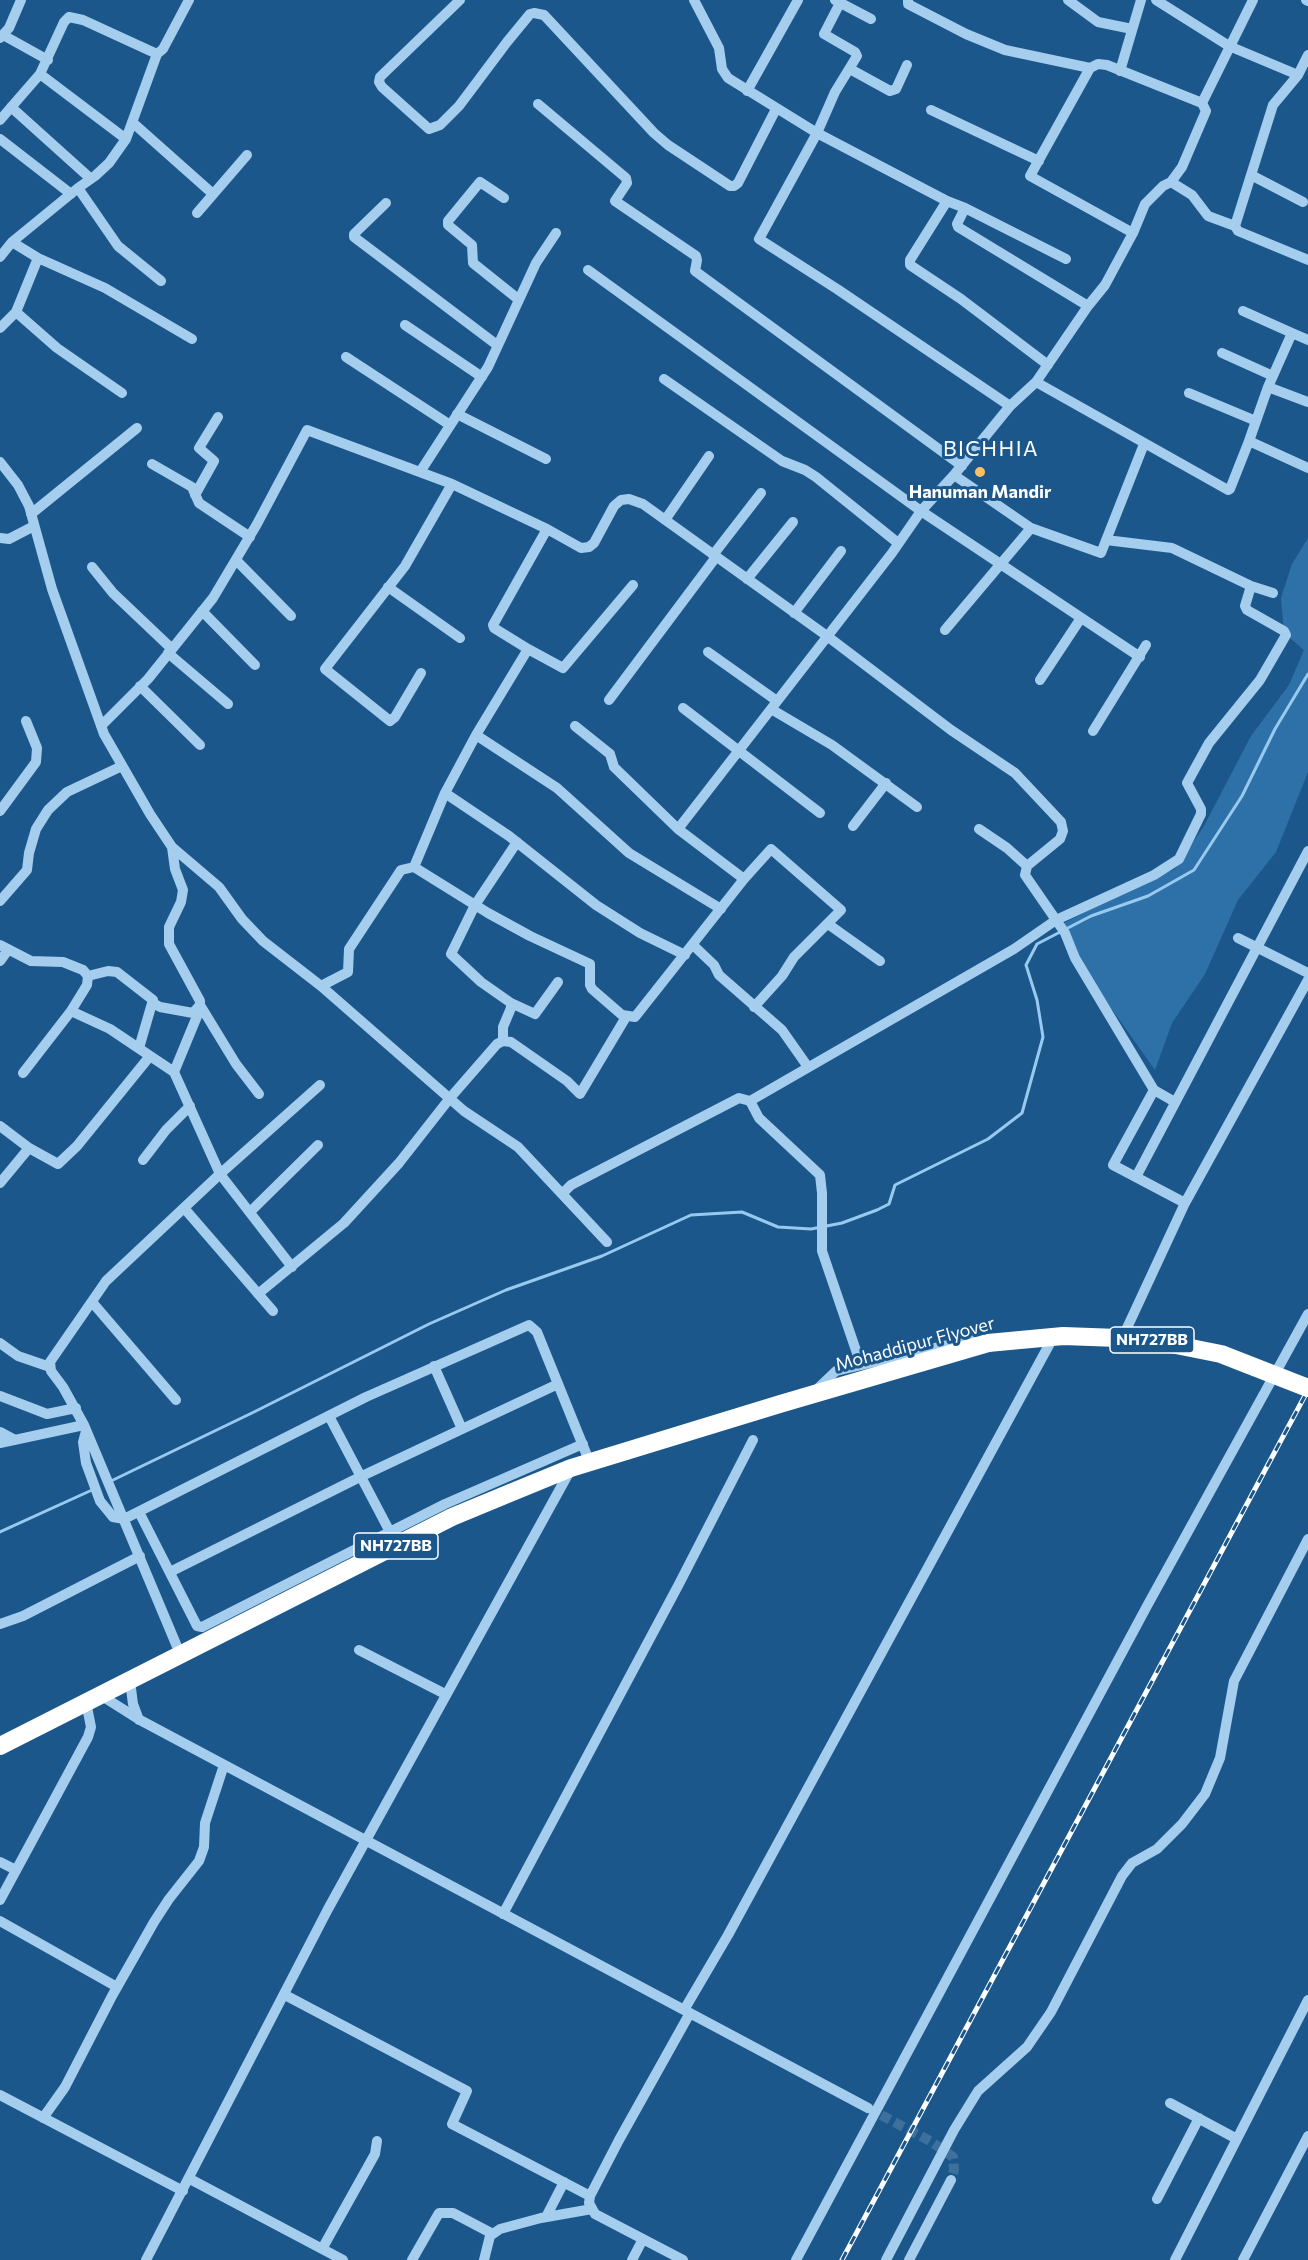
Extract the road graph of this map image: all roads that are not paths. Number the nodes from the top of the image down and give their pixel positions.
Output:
1 (21, 0) edge
2 (189, 0) edge
3 (460, 0) edge
4 (694, 0) edge
5 (798, 0) edge
6 (908, 0) edge
7 (1068, 0) edge
8 (1141, 0) edge
9 (1156, 0) edge
10 (1252, 0) edge
11 (838, 1) edge
12 (871, 19) dead end
13 (1132, 29) junction
14 (1, 37) edge
15 (1229, 46) junction
16 (157, 54) junction
17 (1308, 56) edge
18 (48, 60) junction
19 (907, 65) dead end
20 (1090, 68) junction
21 (850, 69) junction
22 (1120, 71) junction
23 (40, 74) junction
24 (1302, 75) edge
25 (747, 91) junction
26 (538, 104) dead end
27 (1202, 104) junction
28 (10, 107) junction
29 (776, 109) junction
30 (931, 110) dead end
31 (0, 120) edge
32 (132, 122) junction
33 (818, 133) junction
34 (0, 139) edge
35 (126, 139) junction
36 (247, 155) dead end
37 (1039, 161) junction
38 (1251, 175) junction
39 (91, 179) junction
40 (1171, 182) junction
41 (74, 191) junction
42 (213, 194) junction
43 (504, 198) dead end
44 (946, 201) junction
45 (1302, 202) dead end
46 (386, 203) dead end
47 (965, 208) junction
48 (197, 213) dead end
49 (1235, 226) junction
50 (1133, 232) junction
51 (556, 233) dead end
52 (4, 249) edge
53 (38, 258) junction
54 (1066, 259) dead end
55 (1308, 260) edge
56 (588, 270) dead end
57 (161, 281) dead end
58 (518, 299) junction
59 (1088, 306) junction
60 (1243, 311) dead end
61 (16, 312) junction
62 (405, 325) dead end
63 (0, 328) edge
64 (1292, 333) junction
65 (192, 339) dead end
66 (1308, 340) edge
67 (497, 345) junction
68 (1222, 353) dead end
69 (346, 357) dead end
70 (1048, 365) junction
71 (482, 377) junction
72 (664, 379) dead end
73 (1036, 382) junction
74 (1270, 382) junction
75 (122, 393) dead end
76 (1189, 393) dead end
77 (1308, 402) edge
78 (1010, 406) junction
79 (457, 414) junction
80 (218, 417) dead end
81 (1256, 421) junction
82 (450, 425) junction
83 (137, 428) dead end
84 (1249, 441) junction
85 (1144, 444) junction
86 (709, 456) dead end
87 (546, 459) dead end
88 (0, 462) edge
89 (152, 464) dead end
90 (962, 466) junction
91 (1308, 468) edge
92 (420, 472) junction
93 (954, 475) junction
94 (452, 484) junction
95 (761, 493) dead end
96 (195, 495) junction
97 (921, 511) junction
98 (31, 514) junction
99 (665, 520) junction
100 (793, 522) dead end
101 (34, 526) junction
102 (1031, 528) junction
103 (547, 529) junction
104 (250, 537) junction
105 (0, 538) edge
106 (1106, 540) junction
107 (898, 543) junction
108 (841, 551) dead end
109 (715, 556) junction
110 (236, 560) junction
111 (1001, 566) junction
112 (92, 567) dead end
113 (747, 579) junction
114 (633, 585) dead end
115 (1251, 586) junction
116 (388, 587) junction
117 (1273, 593) dead end
118 (202, 611) junction
119 (794, 613) junction
120 (291, 616) dead end
121 (1081, 618) junction
122 (945, 630) dead end
123 (827, 636) junction
124 (460, 638) dead end
125 (1146, 645) dead end
126 (528, 649) junction
127 (170, 651) junction
128 (708, 652) dead end
129 (1140, 657) junction
130 (255, 665) dead end
131 (421, 673) dead end
132 (1040, 680) dead end
133 (140, 686) junction
134 (609, 700) dead end
135 (228, 704) dead end
136 (774, 705) junction
137 (683, 708) dead end
138 (26, 721) dead end
139 (101, 726) junction
140 (575, 726) dead end
141 (1093, 732) dead end
142 (476, 735) junction
143 (200, 745) dead end
144 (738, 752) junction
145 (122, 766) junction
146 (886, 783) junction
147 (445, 794) junction
148 (917, 807) dead end
149 (0, 811) edge
150 (820, 813) dead end
151 (854, 826) dead end
152 (678, 829) junction
153 (979, 829) dead end
154 (517, 842) junction
155 (172, 847) junction
156 (1308, 851) edge
157 (1027, 866) junction
158 (414, 867) junction
159 (744, 879) junction
160 (0, 901) edge
161 (475, 905) junction
162 (721, 909) junction
163 (1057, 921) junction
164 (828, 924) junction
165 (1238, 938) dead end
166 (693, 945) junction
167 (4, 948) edge
168 (1257, 948) junction
169 (685, 955) junction
170 (0, 961) edge
171 (880, 961) dead end
172 (1308, 974) edge
173 (88, 976) junction
174 (1308, 980) edge
175 (558, 982) dead end
176 (321, 986) junction
177 (153, 1003) junction
178 (511, 1004) junction
179 (200, 1005) junction
180 (754, 1007) junction
181 (71, 1011) junction
182 (626, 1017) junction
183 (503, 1041) junction
184 (139, 1048) junction
185 (150, 1056) junction
186 (808, 1067) junction
187 (174, 1072) junction
188 (23, 1073) dead end
189 (320, 1085) dead end
190 (1154, 1090) junction
191 (259, 1094) dead end
192 (450, 1098) junction
193 (750, 1101) junction
194 (1176, 1102) junction
195 (190, 1106) junction
196 (0, 1126) edge
197 (318, 1146) dead end
198 (29, 1148) junction
199 (142, 1160) dead end
200 (220, 1174) junction
201 (1136, 1177) junction
202 (2, 1178) edge
203 (562, 1194) junction
204 (1185, 1203) junction
205 (184, 1209) junction
206 (250, 1212) junction
207 (608, 1242) dead end
208 (292, 1267) junction
209 (258, 1294) junction
210 (92, 1302) junction
211 (273, 1311) dead end
212 (1308, 1314) edge
213 (1058, 1329) junction
214 (1126, 1330) junction
215 (0, 1343) edge
216 (861, 1365) junction
217 (434, 1366) junction
218 (50, 1367) junction
219 (1279, 1370) junction
220 (558, 1384) junction
221 (1299, 1387) edge
222 (813, 1394) junction
223 (1308, 1394) edge
224 (0, 1396) edge
225 (176, 1400) dead end
226 (76, 1408) junction
227 (329, 1416) junction
228 (85, 1428) junction
229 (462, 1429) junction
230 (0, 1432) edge
231 (15, 1440) junction
232 (753, 1440) dead end
233 (0, 1443) edge
234 (583, 1444) junction
235 (590, 1463) junction
236 (571, 1468) junction
237 (362, 1476) junction
238 (139, 1512) junction
239 (124, 1519) junction
240 (390, 1532) junction
241 (1308, 1539) edge
242 (140, 1556) junction
243 (170, 1572) junction
244 (296, 1588) junction
245 (0, 1623) edge
246 (359, 1650) dead end
247 (181, 1656) junction
248 (130, 1682) junction
249 (446, 1694) junction
250 (94, 1699) junction
251 (140, 1720) junction
252 (0, 1746) edge
253 (224, 1765) junction
254 (365, 1841) junction
255 (0, 1862) edge
256 (16, 1870) junction
257 (0, 1900) edge
258 (503, 1914) junction
259 (0, 1921) edge
260 (117, 1987) junction
261 (285, 1995) junction
262 (1308, 2000) edge
263 (687, 2011) junction
264 (0, 2095) edge
265 (1170, 2103) dead end
266 (868, 2108) tunnel mouth
267 (43, 2118) junction
268 (1198, 2118) junction
269 (1308, 2136) edge
270 (1237, 2139) junction
271 (377, 2141) dead end
272 (190, 2179) junction
273 (951, 2180) tunnel mouth
274 (564, 2182) junction
275 (183, 2191) junction
276 (590, 2196) junction
277 (1157, 2199) dead end
278 (592, 2210) junction
279 (546, 2217) junction
280 (493, 2234) junction
281 (643, 2239) junction
282 (323, 2253) edge
283 (146, 2260) edge
284 (343, 2260) edge
285 (412, 2260) edge
286 (484, 2260) edge
287 (632, 2260) edge
288 (683, 2260) edge
289 (796, 2260) edge
290 (886, 2260) edge
291 (909, 2260) edge
292 (1175, 2260) edge
293 (1243, 2260) edge

1 - 14 street
2 - 16 street
3 - 29 street
4 - 25 street
5 - 25 street
6 - 20 street
7 - 13 street
8 - 13 street
9 - 15 street
10 - 15 street
11 - 12 street
11 - 21 street
13 - 22 street
14 - 18 street
15 - 24 street
15 - 27 street
16 - 18 street
16 - 32 street
17 - 24 street
18 - 23 street
19 - 21 street
20 - 22 street
20 - 37 street
21 - 33 street
22 - 27 street
23 - 28 street
23 - 35 street
24 - 38 street
25 - 29 street
26 - 90 street
27 - 40 street
28 - 31 street
28 - 39 street
29 - 33 street
30 - 37 street
32 - 35 street
32 - 42 street
33 - 44 street
33 - 78 street
34 - 41 street
35 - 39 street
36 - 42 street
37 - 50 street
38 - 45 street
38 - 49 street
39 - 41 street
40 - 49 street
40 - 50 street
41 - 52 street
41 - 57 street
42 - 48 street
43 - 58 street
44 - 47 street
44 - 70 street
46 - 67 street
47 - 54 street
47 - 59 street
49 - 55 street
50 - 59 street
51 - 58 street
52 - 53 street
53 - 61 street
53 - 65 street
56 - 97 street
58 - 67 street
59 - 70 street
60 - 64 street
61 - 63 street
61 - 75 street
62 - 71 street
64 - 66 street
64 - 74 street
67 - 71 street
68 - 74 street
69 - 82 street
70 - 73 street
71 - 79 street
72 - 107 street
73 - 78 street
73 - 85 street
74 - 77 street
74 - 81 street
76 - 81 street
78 - 90 street
79 - 82 street
79 - 87 street
80 - 96 street
81 - 84 street
82 - 92 street
83 - 98 street
84 - 85 street
84 - 91 street
85 - 106 street
86 - 99 street
88 - 98 street
89 - 96 street
90 - 93 street
92 - 94 street
92 - 104 street
93 - 97 street
93 - 102 street
94 - 103 street
94 - 116 street
95 - 109 street
96 - 104 street
97 - 107 street
97 - 111 street
98 - 101 street
99 - 103 street
99 - 109 street
100 - 113 street
101 - 105 street
101 - 139 street
102 - 106 street
102 - 111 street
103 - 126 street
104 - 110 street
106 - 115 street
107 - 123 street
108 - 119 street
109 - 113 street
109 - 134 street
110 - 118 street
110 - 120 street
111 - 121 street
111 - 122 street
112 - 127 street
113 - 119 street
114 - 126 street
115 - 117 street
115 - 163 street
116 - 124 street
116 - 131 street
118 - 127 street
118 - 130 street
119 - 123 street
121 - 129 street
121 - 132 street
123 - 136 street
123 - 157 street
125 - 129 street
126 - 142 street
127 - 133 street
127 - 135 street
128 - 136 street
129 - 141 street
133 - 139 street
133 - 143 street
136 - 144 street
136 - 146 street
137 - 144 street
138 - 149 street
139 - 145 street
140 - 152 street
142 - 147 street
142 - 162 street
144 - 150 street
144 - 152 street
145 - 155 street
145 - 160 street
146 - 148 street
146 - 151 street
147 - 154 street
147 - 158 street
152 - 159 street
153 - 157 street
154 - 161 street
154 - 169 street
155 - 176 street
155 - 179 street
156 - 168 street
157 - 163 street
158 - 161 street
158 - 176 street
159 - 162 street
159 - 164 street
161 - 178 street
161 - 182 street
162 - 166 street
163 - 186 street
163 - 190 street
164 - 171 street
164 - 180 street
165 - 168 street
166 - 169 street
166 - 180 street
167 - 170 street
167 - 173 street
168 - 172 street
168 - 194 street
169 - 182 street
173 - 177 street
173 - 181 street
174 - 204 street
175 - 178 street
176 - 192 street
177 - 179 street
177 - 184 street
178 - 183 street
179 - 187 street
179 - 191 street
180 - 186 street
181 - 184 street
181 - 188 street
182 - 183 street
183 - 192 street
184 - 185 street
185 - 187 street
185 - 198 street
186 - 193 street
187 - 195 street
189 - 200 street
190 - 194 street
190 - 201 street
192 - 203 street
192 - 208 street
193 - 203 street
193 - 216 street
194 - 201 street
195 - 199 street
195 - 200 street
196 - 198 street
197 - 206 street
198 - 202 street
200 - 205 street
200 - 206 street
201 - 204 street
203 - 207 street
204 - 214 street
205 - 209 street
205 - 210 street
206 - 208 street
208 - 209 street
209 - 211 street
210 - 218 street
210 - 225 street
212 - 219 street
213 - 214 street
213 - 216 street
213 - 263 street
214 - 219 street
215 - 218 street
216 - 222 street
217 - 220 street
217 - 227 street
217 - 229 street
218 - 226 street
219 - 289 street
220 - 229 street
220 - 234 street
221 - 222 highway, Mohaddipur Flyover / NH727BB, bridge
221 - 223 street
222 - 235 highway, NH727BB
224 - 226 street
226 - 228 street
227 - 237 street
227 - 238 street
228 - 231 street
228 - 239 street
228 - 239 street
229 - 237 street
230 - 231 street
231 - 233 street
232 - 258 street
234 - 235 street
234 - 240 street
235 - 236 highway, NH727BB
236 - 244 highway, NH727BB
236 - 249 street
237 - 240 street
237 - 243 street
238 - 239 street
238 - 243 street
239 - 242 street
240 - 244 street
241 - 290 street
242 - 245 street
242 - 247 street
243 - 244 street
244 - 247 highway, NH727BB
246 - 249 street
247 - 248 highway, NH727BB
248 - 250 highway, NH727BB
248 - 251 street
249 - 254 street
250 - 251 street
250 - 252 highway, NH727BB
250 - 256 street
251 - 253 street
253 - 254 street
253 - 260 street
254 - 258 street
254 - 261 street
255 - 256 street
256 - 257 street
258 - 263 street
259 - 260 street
260 - 267 street
261 - 272 street
261 - 274 street
262 - 270 street
263 - 266 street
263 - 276 street
264 - 267 street
265 - 268 street
267 - 275 street
268 - 270 street
268 - 277 street
269 - 293 street
270 - 292 street
271 - 282 street
272 - 275 street
272 - 282 street
273 - 291 street
274 - 276 street
274 - 279 street
275 - 283 street
276 - 278 street
278 - 279 street
278 - 281 street
279 - 280 street
280 - 285 street
280 - 286 street
281 - 287 street
281 - 288 street
282 - 284 street

